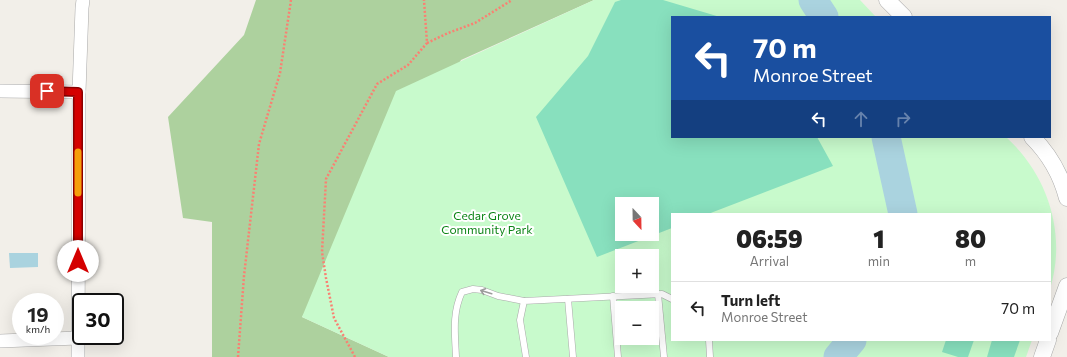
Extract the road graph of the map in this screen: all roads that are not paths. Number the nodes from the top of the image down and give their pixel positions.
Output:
1 (84, 0) edge
2 (887, 0) edge
3 (903, 16) edge
4 (0, 91) edge
5 (78, 92) junction
6 (1033, 138) edge
7 (1067, 198) edge
8 (1067, 286) edge
9 (78, 293) edge
10 (658, 294) junction
11 (613, 296) junction
12 (671, 298) edge
13 (568, 299) junction
14 (524, 301) junction
15 (1051, 330) edge
16 (72, 338) edge
17 (0, 341) edge
18 (709, 341) edge
19 (1048, 341) edge
20 (78, 345) edge
21 (78, 357) edge
22 (456, 357) edge
23 (526, 357) edge
24 (573, 357) edge
25 (618, 357) edge
26 (664, 357) edge
27 (710, 357) edge
28 (1042, 357) edge

1 - 5 street
2 - 3 street
4 - 5 street
5 - 9 street
6 - 7 street
8 - 15 street
10 - 11 lane
10 - 12 lane
10 - 26 lane
11 - 13 lane
11 - 25 lane
13 - 14 lane
13 - 24 lane
14 -> 22 lane
14 - 23 lane
16 - 17 street
18 - 27 lane
19 - 28 street
20 - 21 street

